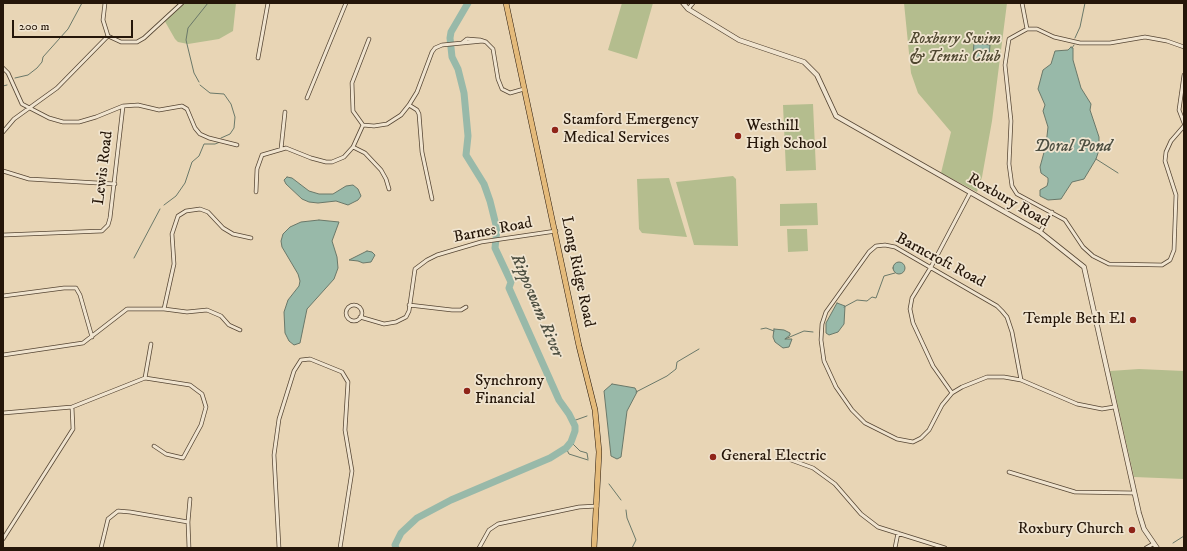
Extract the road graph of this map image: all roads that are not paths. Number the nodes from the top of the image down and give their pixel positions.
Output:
1 (105, 3) edge
2 (182, 3) edge
3 (268, 3) edge
4 (346, 3) edge
5 (506, 3) edge
6 (683, 3) edge
7 (693, 3) edge
8 (1022, 3) edge
9 (688, 9) junction
10 (1027, 29) junction
11 (108, 36) junction
12 (369, 39) dead end
13 (1184, 47) edge
14 (258, 58) dead end
15 (3, 68) edge
16 (1184, 74) edge
17 (524, 89) junction
18 (307, 98) dead end
19 (410, 105) junction
20 (123, 106) junction
21 (28, 109) junction
22 (285, 112) dead end
23 (363, 125) junction
24 (1184, 125) edge
25 (3, 132) edge
26 (237, 145) dead end
27 (353, 147) junction
28 (282, 149) junction
29 (3, 171) edge
30 (115, 184) junction
31 (389, 189) dead end
32 (256, 192) dead end
33 (970, 193) junction
34 (432, 199) dead end
35 (1052, 212) junction
36 (556, 231) junction
37 (1040, 232) junction
38 (3, 235) edge
39 (251, 238) dead end
40 (931, 267) junction
41 (3, 296) edge
42 (409, 305) junction
43 (466, 307) dead end
44 (164, 309) junction
45 (360, 317) junction
46 (240, 330) dead end
47 (92, 337) junction
48 (151, 344) dead end
49 (3, 355) edge
50 (145, 378) junction
51 (1021, 380) junction
52 (952, 393) junction
53 (72, 407) junction
54 (1114, 407) junction
55 (3, 413) edge
56 (154, 446) dead end
57 (791, 460) dead end
58 (1009, 472) dead end
59 (1134, 493) junction
60 (190, 499) dead end
61 (597, 506) junction
62 (188, 522) junction
63 (898, 533) junction
64 (3, 538) edge
65 (1153, 544) junction
66 (101, 548) edge
67 (189, 548) edge
68 (279, 548) edge
69 (340, 548) edge
70 (479, 548) edge
71 (594, 548) edge
72 (894, 548) edge
73 (945, 548) edge
74 (1146, 548) edge
75 (1156, 548) edge

1 - 11 street
2 - 11 street
3 - 14 street
4 - 18 street
5 - 17 main road, Long Ridge Road
6 - 9 street, Roxbury Road
7 - 9 street
8 - 10 street
9 - 33 street, Roxbury Road
10 - 13 street
10 - 35 street
11 - 21 street
12 - 23 street
15 - 21 street
16 - 24 street
17 - 19 street
17 - 36 main road, Long Ridge Road
19 - 23 street
19 - 34 street
20 - 21 street
20 - 26 street
20 - 30 street, Lewis Road
21 - 25 street
22 - 28 street
23 - 27 street
24 - 35 street
27 - 28 street
27 - 31 street
28 - 32 street
29 - 30 street
30 - 38 street, Lewis Road
33 - 37 street, Roxbury Road
33 - 40 street
35 - 37 street
36 - 42 street, Barnes Road
36 - 61 main road, Long Ridge Road
37 - 54 street, Roxbury Road
39 - 44 street
40 - 51 street, Barncroft Road
40 - 52 street
40 - 52 street, Barncroft Road
41 - 47 street
42 - 43 street
42 - 45 street, Barnes Road
44 - 46 street
44 - 47 street
45 - 45 street, Barnes Road
47 - 49 street
48 - 50 street
50 - 53 street
50 - 56 street
51 - 52 street, Barncroft Road
51 - 54 street, Barncroft Road
53 - 55 street
53 - 64 street
54 - 59 street, Roxbury Road
57 - 63 street
58 - 59 street
59 - 65 street, Roxbury Road
60 - 62 street
61 - 70 street
61 - 71 main road, Long Ridge Road
62 - 66 street
62 - 67 street
63 - 72 street
63 - 73 street
65 - 74 street
65 - 75 street, Roxbury Road
68 - 69 street

